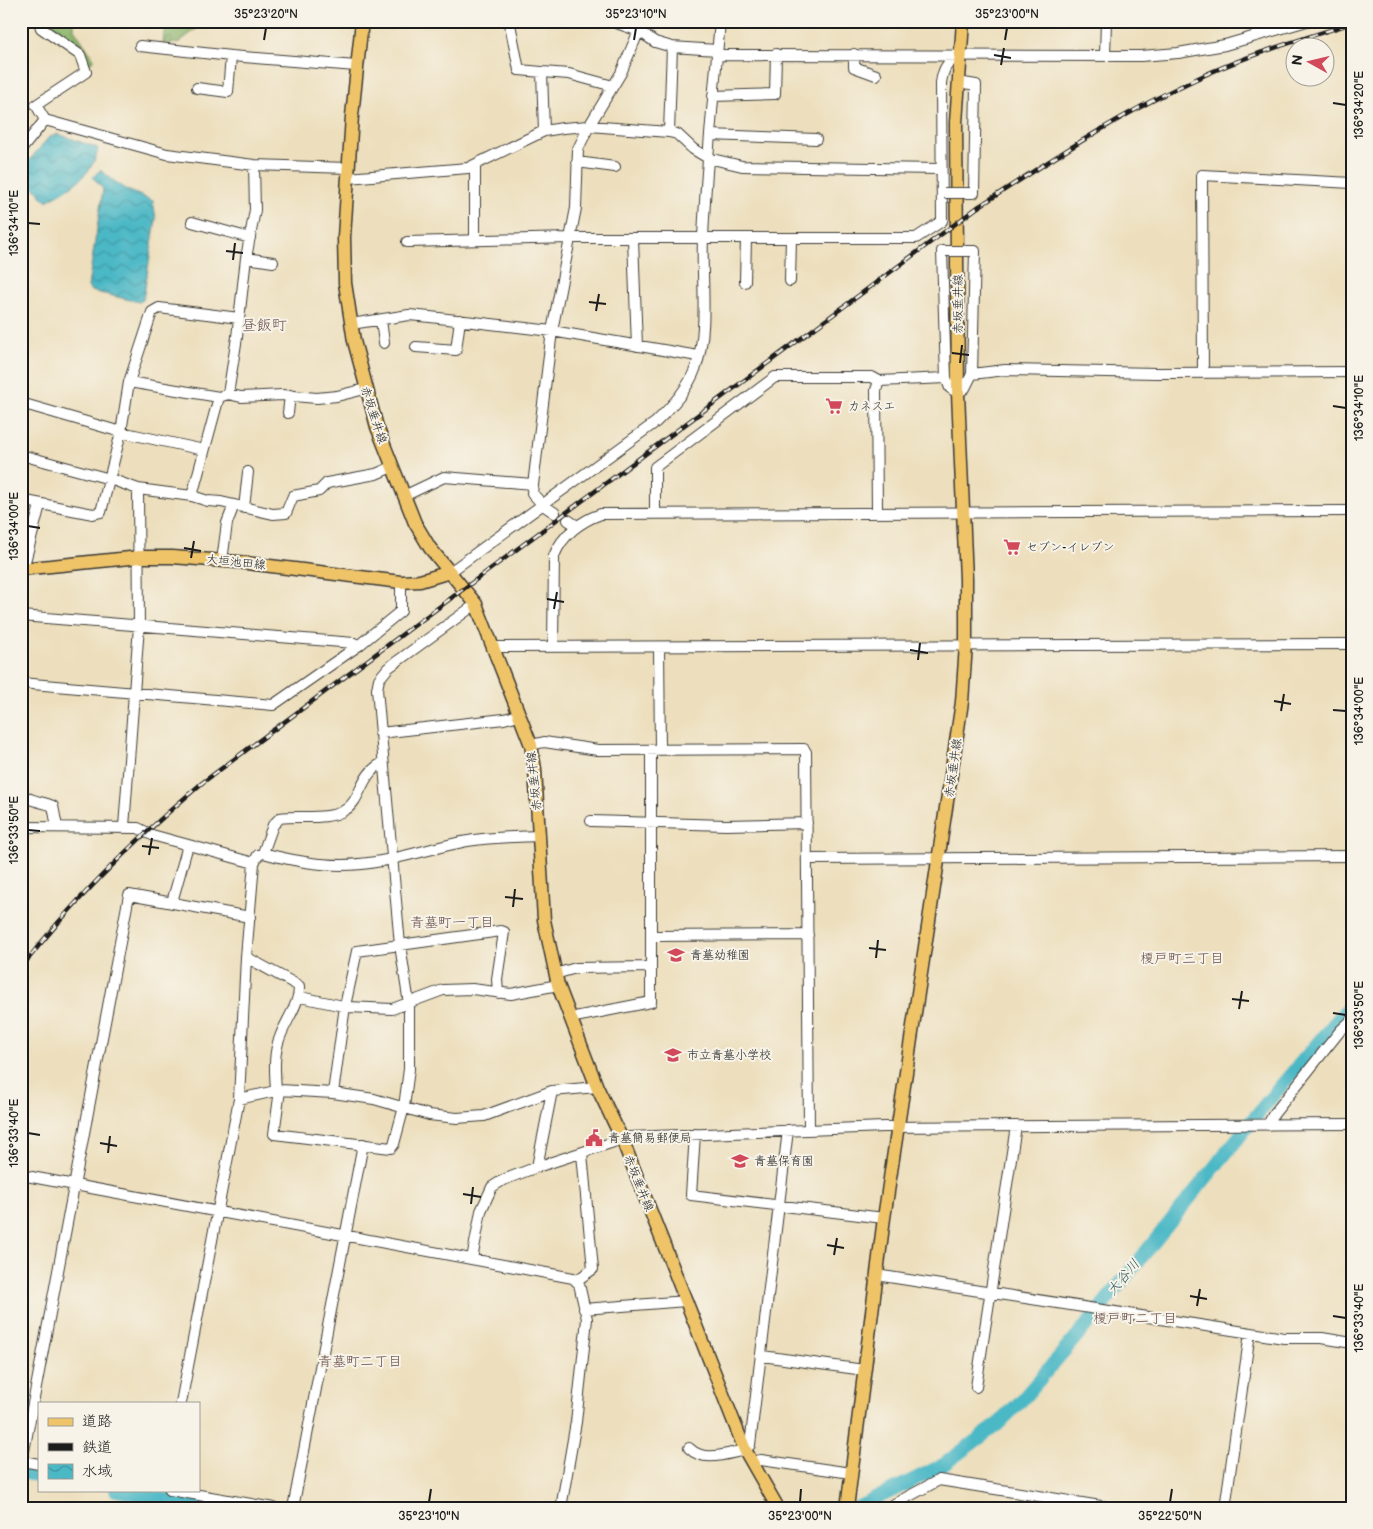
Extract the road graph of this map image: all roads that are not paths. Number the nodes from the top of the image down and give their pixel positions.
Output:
1 (39, 21) edge
2 (362, 21) edge
3 (512, 21) edge
4 (611, 21) edge
5 (720, 21) edge
6 (963, 21) edge
7 (1106, 21) edge
8 (1306, 21) edge
9 (1281, 25) edge
10 (641, 26) edge
11 (140, 46) dead end
12 (672, 47) junction
13 (717, 52) junction
14 (776, 54) junction
15 (854, 54) junction
16 (959, 55) junction
17 (231, 56) junction
18 (1105, 56) junction
19 (356, 66) junction
20 (542, 72) junction
21 (876, 75) dead end
22 (958, 82) junction
23 (613, 86) junction
24 (197, 88) dead end
25 (713, 96) junction
26 (45, 120) junction
27 (589, 126) junction
28 (544, 131) junction
29 (669, 132) junction
30 (710, 135) junction
31 (816, 139) dead end
32 (21, 150) edge
33 (708, 158) junction
34 (577, 162) junction
35 (254, 165) junction
36 (475, 165) junction
37 (615, 167) dead end
38 (940, 169) junction
39 (348, 173) junction
40 (1352, 183) edge
41 (942, 193) junction
42 (192, 222) dead end
43 (250, 238) junction
44 (570, 238) junction
45 (703, 238) junction
46 (746, 238) junction
47 (791, 238) junction
48 (634, 239) junction
49 (475, 240) junction
50 (407, 242) dead end
51 (246, 258) junction
52 (273, 262) dead end
53 (790, 280) dead end
54 (745, 282) dead end
55 (239, 318) junction
56 (381, 320) junction
57 (460, 320) junction
58 (351, 324) junction
59 (552, 331) junction
60 (384, 343) dead end
61 (637, 346) junction
62 (416, 347) dead end
63 (698, 356) junction
64 (1203, 372) junction
65 (1352, 372) edge
66 (972, 374) junction
67 (946, 378) junction
68 (879, 381) junction
69 (129, 382) junction
70 (365, 389) junction
71 (958, 393) junction
72 (290, 395) junction
73 (224, 396) junction
74 (21, 403) edge
75 (288, 413) dead end
76 (121, 432) junction
77 (204, 450) junction
78 (21, 455) edge
79 (392, 467) junction
80 (248, 472) dead end
81 (110, 479) junction
82 (533, 484) junction
83 (138, 489) junction
84 (192, 496) junction
85 (404, 496) junction
86 (21, 500) edge
87 (40, 505) junction
88 (239, 506) junction
89 (543, 506) junction
90 (1352, 511) edge
91 (877, 512) junction
92 (555, 513) dead end
93 (963, 513) junction
94 (655, 514) junction
95 (568, 520) dead end
96 (578, 526) junction
97 (140, 556) junction
98 (222, 560) junction
99 (22, 569) edge
100 (450, 572) junction
101 (401, 582) junction
102 (476, 604) junction
103 (21, 616) edge
104 (139, 626) junction
105 (1352, 644) edge
106 (966, 645) junction
107 (358, 646) junction
108 (553, 646) junction
109 (659, 646) junction
110 (492, 647) junction
111 (21, 683) edge
112 (135, 692) junction
113 (519, 715) junction
114 (380, 733) junction
115 (530, 745) junction
116 (656, 750) junction
117 (382, 763) junction
118 (21, 794) edge
119 (591, 821) dead end
120 (808, 823) junction
121 (651, 824) junction
122 (21, 827) edge
123 (57, 827) junction
124 (124, 827) junction
125 (538, 836) junction
126 (188, 846) junction
127 (263, 853) junction
128 (1352, 856) edge
129 (392, 858) junction
130 (940, 858) junction
131 (808, 859) junction
132 (254, 864) junction
133 (172, 902) junction
134 (250, 917) junction
135 (808, 935) junction
136 (651, 936) junction
137 (400, 945) junction
138 (246, 957) junction
139 (651, 968) junction
140 (556, 979) junction
141 (498, 992) junction
142 (300, 997) junction
143 (409, 1004) junction
144 (345, 1006) junction
145 (570, 1018) junction
146 (1352, 1020) edge
147 (597, 1087) junction
148 (278, 1091) junction
149 (552, 1091) junction
150 (333, 1093) junction
151 (239, 1099) junction
152 (404, 1107) junction
153 (1266, 1124) junction
154 (1352, 1124) edge
155 (1016, 1126) junction
156 (898, 1127) junction
157 (809, 1129) junction
158 (788, 1130) junction
159 (695, 1134) junction
160 (622, 1139) junction
161 (363, 1144) junction
162 (582, 1154) junction
163 (537, 1167) junction
164 (21, 1175) edge
165 (74, 1186) junction
166 (781, 1205) junction
167 (216, 1211) junction
168 (884, 1218) junction
169 (345, 1234) junction
170 (472, 1259) junction
171 (876, 1275) junction
172 (576, 1281) junction
173 (991, 1292) junction
174 (686, 1300) junction
175 (584, 1309) junction
176 (1250, 1333) junction
177 (1352, 1343) edge
178 (762, 1356) junction
179 (864, 1370) junction
180 (976, 1387) dead end
181 (181, 1402) edge
182 (689, 1448) dead end
183 (745, 1450) junction
184 (752, 1462) junction
185 (22, 1464) edge
186 (38, 1464) edge
187 (851, 1473) junction
188 (182, 1492) edge
189 (848, 1504) edge
190 (274, 1508) edge
191 (293, 1508) edge
192 (561, 1508) edge
193 (778, 1508) edge
194 (887, 1508) edge
195 (1113, 1508) edge
196 (1225, 1508) edge

1 - 26 street
2 - 19 main road, 赤坂垂井線
3 - 20 street
4 - 10 street
5 - 13 street
6 - 16 main road, 赤坂垂井線
7 - 18 street
8 - 9 street
9 - 18 street
10 - 12 street
10 - 23 street
11 - 17 street
12 - 13 street
12 - 29 street
13 - 14 street
13 - 25 street
14 - 15 street
14 - 25 street
15 - 16 street
15 - 21 street
16 - 18 street
16 - 22 main road, 赤坂垂井線
16 - 38 street
17 - 19 street
17 - 24 street
19 - 39 main road, 赤坂垂井線
20 - 23 street
20 - 28 street
22 - 41 street, bridge
22 - 71 main road, 赤坂垂井線
23 - 27 street
25 - 30 street
26 - 32 street
26 - 35 street
27 - 28 street
27 - 29 street
27 - 34 street
28 - 36 street
29 - 33 street
30 - 31 street
30 - 33 street
33 - 38 street
33 - 45 street
34 - 37 street
34 - 44 street
35 - 39 street
35 - 43 street
36 - 39 street
36 - 49 street
38 - 41 street
39 - 58 main road, 赤坂垂井線
40 - 64 street
41 - 47 street
42 - 43 street
43 - 51 street
44 - 48 street
44 - 49 street
44 - 59 street
45 - 46 street
45 - 48 street
45 - 63 street
46 - 47 street
46 - 54 street
47 - 53 street
48 - 61 street
49 - 50 street
51 - 52 street
51 - 55 street
55 - 69 street
55 - 73 street
56 - 57 street
56 - 58 street
56 - 60 street
57 - 59 street
57 - 62 street
58 - 70 main road, 赤坂垂井線
59 - 61 street
59 - 82 street
61 - 63 street
63 - 89 street
64 - 65 street
64 - 66 street
66 - 67 street, bridge
66 - 71 street
67 - 68 street
67 - 71 street
68 - 91 street
68 - 94 street
69 - 73 street
69 - 76 street
70 - 72 street
70 - 79 main road, 赤坂垂井線
71 - 93 main road, 赤坂垂井線
72 - 73 street
72 - 75 street
73 - 77 street
74 - 76 street
76 - 77 street
76 - 81 street
77 - 84 street
78 - 81 street
79 - 85 main road, 赤坂垂井線
79 - 88 street
80 - 88 street
81 - 83 street
81 - 87 street
82 - 85 street
82 - 89 street
83 - 84 street
83 - 97 street
84 - 88 street
85 - 100 main road, 赤坂垂井線
86 - 87 street
87 - 99 street
88 - 98 street
89 - 92 street
89 - 100 street
90 - 93 street
91 - 93 street
91 - 94 street
93 - 106 main road, 赤坂垂井線
94 - 96 street
95 - 96 street
96 - 108 street
97 - 98 main road, 大垣池田線
97 - 99 main road, 大垣池田線
97 - 104 street
98 - 101 main road, 大垣池田線
100 - 101 main road, 大垣池田線
100 - 102 main road, 赤坂垂井線
101 - 107 street
102 - 110 main road, 赤坂垂井線
102 - 114 street
103 - 104 street
104 - 107 street
104 - 112 street
105 - 106 street
106 - 109 street
106 - 130 main road, 赤坂垂井線
107 - 112 street
108 - 109 street
108 - 110 street
109 - 116 street
110 - 113 main road, 赤坂垂井線
111 - 112 street
112 - 124 street
113 - 114 street
113 - 115 main road, 赤坂垂井線
114 - 117 street
115 - 116 street
115 - 125 main road, 赤坂垂井線
116 - 120 street
116 - 121 street
117 - 127 street
117 - 129 street
118 - 123 street
119 - 121 street
120 - 121 street
120 - 131 street
121 - 136 street
122 - 123 street
123 - 124 street
124 - 126 street
125 - 129 street
125 - 140 main road, 赤坂垂井線
126 - 132 street
126 - 133 street
127 - 129 street
127 - 132 street
128 - 130 street
129 - 137 street
130 - 131 street
130 - 156 main road, 赤坂垂井線
131 - 135 street
132 - 134 street
133 - 134 street
133 - 165 street
134 - 138 street
135 - 136 street
135 - 157 street
136 - 139 street
137 - 141 street
137 - 143 street
137 - 144 street
138 - 142 street
138 - 151 street
139 - 140 street
139 - 145 street
140 - 141 street
140 - 145 main road, 赤坂垂井線
141 - 143 street
142 - 144 street
142 - 148 street
143 - 144 street
143 - 152 street
144 - 150 street
145 - 147 main road, 赤坂垂井線
146 - 153 street
147 - 149 street
147 - 160 main road, 赤坂垂井線
148 - 150 street
148 - 151 street
148 - 161 street
149 - 152 street
149 - 163 street
150 - 152 street
151 - 167 street
152 - 161 street
153 - 154 street
153 - 155 street
155 - 156 street
155 - 173 street
156 - 157 street
156 - 168 main road, 赤坂垂井線
157 - 158 street
158 - 159 street
158 - 166 street
159 - 160 street
159 - 166 street
160 - 162 street
160 - 174 main road, 赤坂垂井線
161 - 169 street
162 - 163 street
162 - 172 street
163 - 170 street
164 - 165 street
165 - 167 street
165 - 185 street
166 - 168 street
166 - 178 street
167 - 169 street
167 - 181 street
168 - 171 main road, 赤坂垂井線
169 - 170 street
169 - 191 street
170 - 172 street
171 - 173 street
171 - 179 main road, 赤坂垂井線
172 - 175 street
173 - 176 street
173 - 180 street
174 - 175 street
174 - 183 main road, 赤坂垂井線
175 - 192 street
176 - 177 street
176 - 196 street
178 - 179 street
178 - 183 street
179 - 187 main road, 赤坂垂井線
182 - 183 street
183 - 184 main road, 赤坂垂井線
184 - 187 street
184 - 193 main road, 赤坂垂井線
185 - 186 street
187 - 189 main road, 赤坂垂井線
188 - 190 street
194 - 195 street

